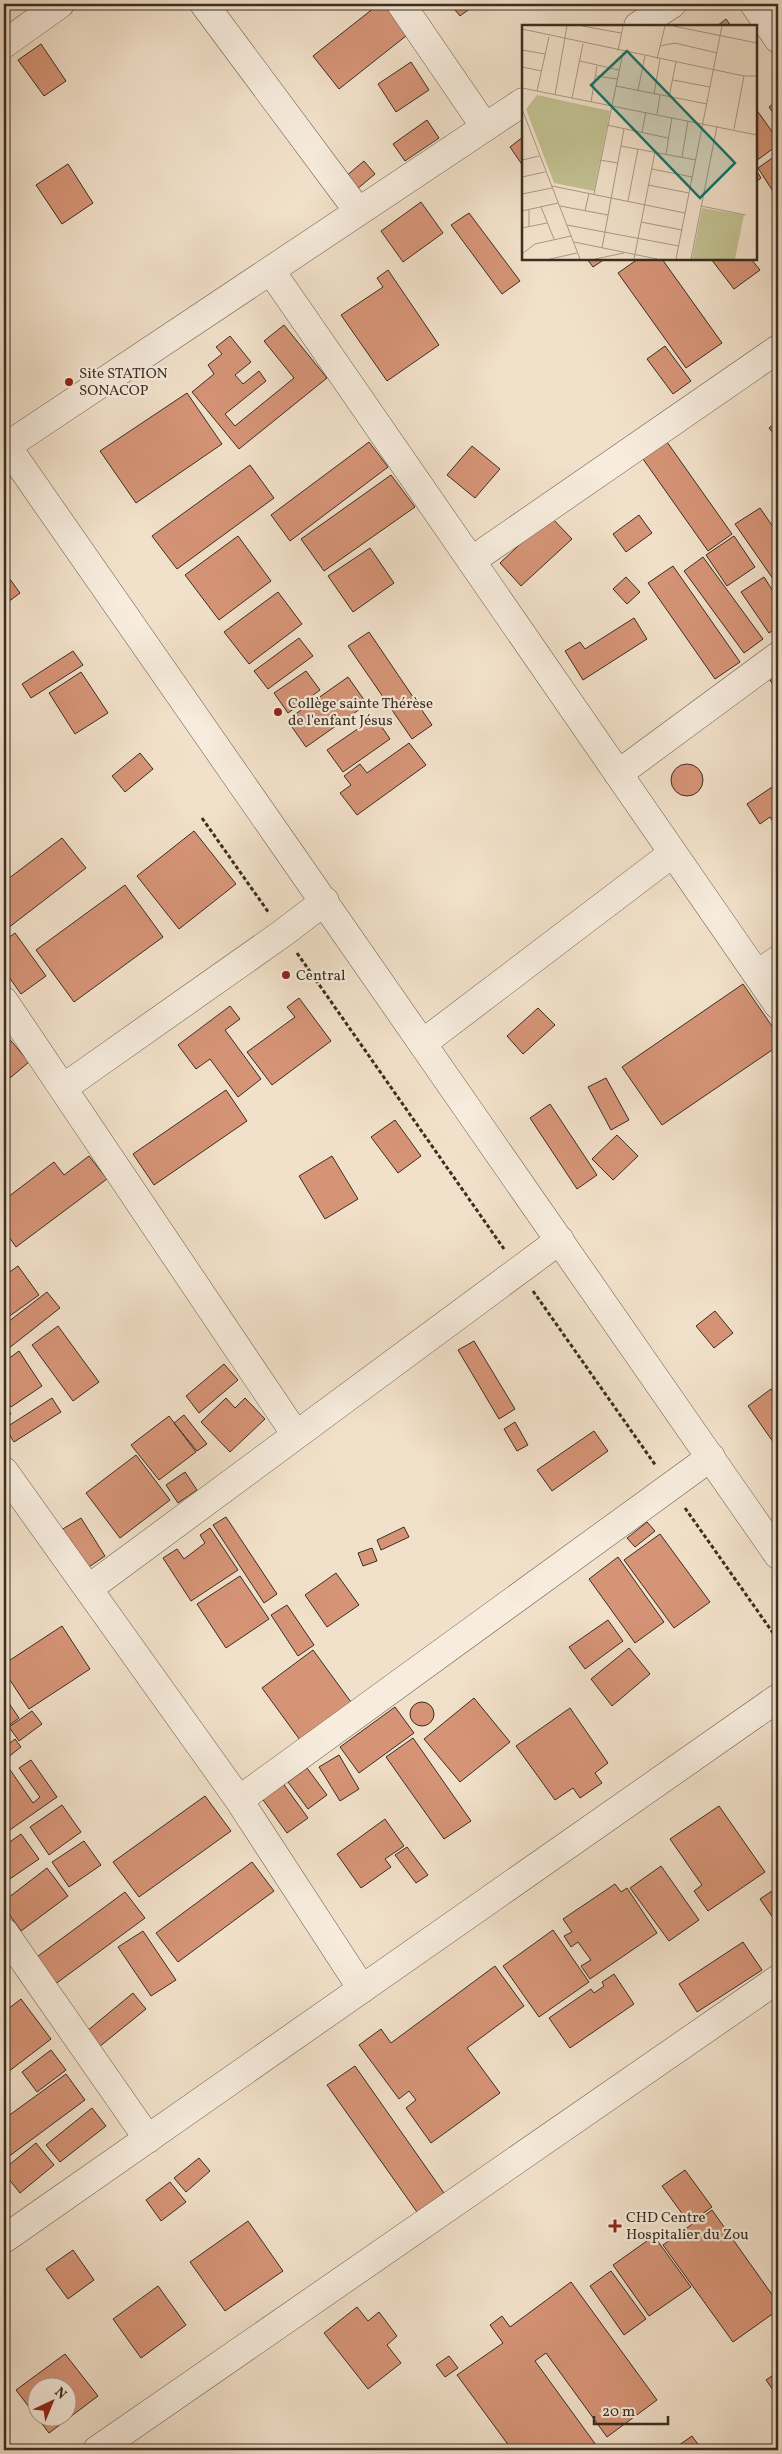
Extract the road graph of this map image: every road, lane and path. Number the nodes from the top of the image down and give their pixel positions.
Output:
1 (60, 4) edge
2 (204, 4) edge
3 (401, 4) edge
4 (672, 4) edge
5 (754, 4) edge
6 (640, 25) edge
7 (778, 39) edge
8 (4, 44) edge
9 (522, 103) edge
10 (484, 127) junction
11 (358, 211) junction
12 (270, 271) junction
13 (778, 349) edge
14 (5, 445) edge
15 (471, 560) junction
16 (778, 656) edge
17 (618, 774) junction
18 (202, 818) dead end
19 (673, 853) junction
20 (324, 901) junction
21 (283, 933) junction
22 (768, 967) edge
23 (4, 1001) edge
24 (778, 1005) edge
25 (423, 1043) junction
26 (63, 1088) junction
27 (560, 1240) junction
28 (519, 1270) junction
29 (296, 1435) junction
30 (711, 1457) junction
31 (4, 1471) edge
32 (671, 1487) junction
33 (778, 1554) edge
34 (88, 1589) junction
35 (778, 1640) edge
36 (778, 1698) edge
37 (239, 1800) junction
38 (4, 1932) edge
39 (778, 1979) edge
40 (362, 1989) junction
41 (148, 2139) junction
42 (4, 2239) edge
43 (97, 2450) edge

1 - 8 street
2 - 11 street
3 - 10 street
4 - 6 street
5 - 7 street
9 - 10 street
10 - 11 street
11 - 12 street
12 - 14 street
12 - 15 street
13 - 15 street
14 - 20 street
15 - 17 street
16 - 17 street
17 - 19 street
18 - 21 path
19 - 22 street
19 - 25 street
20 - 21 street
20 - 25 street
21 - 26 street
21 - 28 path
22 - 24 street
23 - 26 street
25 - 27 street
26 - 29 street
27 - 28 street
27 - 30 street
28 - 29 street
28 - 32 path
29 - 34 street
30 - 32 street
30 - 33 street
31 - 34 street
32 - 35 path
32 - 37 street
34 - 37 street
36 - 40 street
37 - 40 street
38 - 41 street
39 - 43 street
40 - 41 street
41 - 42 street

